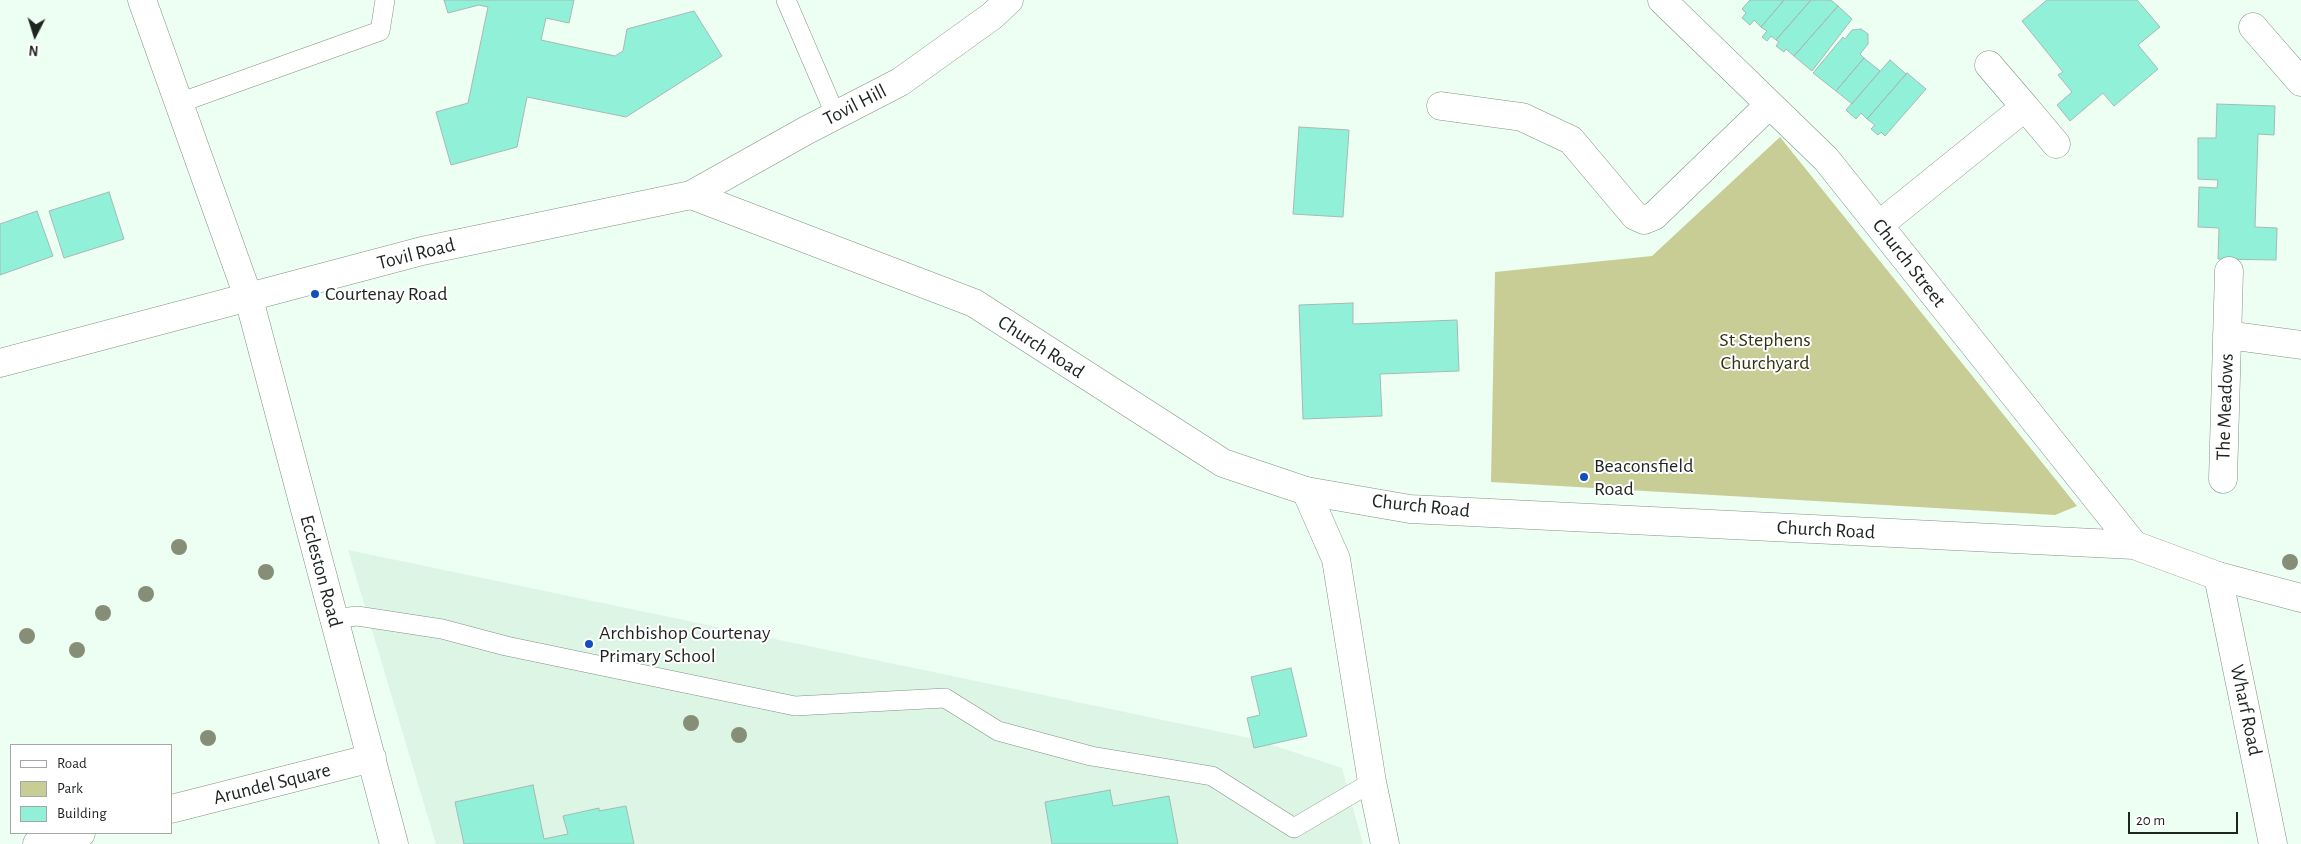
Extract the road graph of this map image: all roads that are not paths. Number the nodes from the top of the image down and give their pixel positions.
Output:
1 (142, 0) edge
2 (385, 0) edge
3 (786, 0) edge
4 (1008, 0) edge
5 (1662, 0) edge
6 (2253, 27) dead end
7 (1989, 65) dead end
8 (2301, 82) edge
9 (179, 103) junction
10 (1769, 105) junction
11 (1442, 106) dead end
12 (2025, 107) junction
13 (836, 116) junction
14 (2056, 144) dead end
15 (691, 195) junction
16 (1879, 225) junction
17 (2229, 271) dead end
18 (248, 298) junction
19 (2227, 335) junction
20 (2301, 345) edge
21 (0, 364) edge
22 (2223, 479) dead end
23 (1306, 491) junction
24 (2134, 546) junction
25 (2218, 576) junction
26 (2301, 598) edge
27 (334, 619) junction
28 (372, 758) junction
29 (1372, 782) junction
30 (172, 810) edge
31 (77, 834) edge
32 (37, 844) edge
33 (394, 844) edge
34 (1385, 844) edge
35 (2273, 844) edge

1 - 9 street
2 - 9 lane
3 - 13 lane
4 - 13 street, Tovil Hill
5 - 10 street, Church Street
6 - 8 street
7 - 12 street
9 - 18 street
10 - 11 street
10 - 16 street, Church Street
12 - 14 street
12 - 16 street
13 - 15 street, Tovil Hill
15 - 18 street, Tovil Road
15 - 23 street, Church Road
16 - 24 street, Church Street
17 - 19 street, The Meadows
18 - 21 street, Tovil Road
18 - 27 street, Eccleston Road
19 - 20 street, The Meadows
19 - 22 street, The Meadows
23 - 24 street, Church Road
23 - 29 street
24 - 25 street, Church Road
25 - 26 street, Church Road
25 - 35 street, Wharf Road
27 - 28 street, Eccleston Road
27 - 29 lane
28 - 30 street, Arundel Square
28 - 33 street, Eccleston Road
29 - 34 street
31 - 32 street

